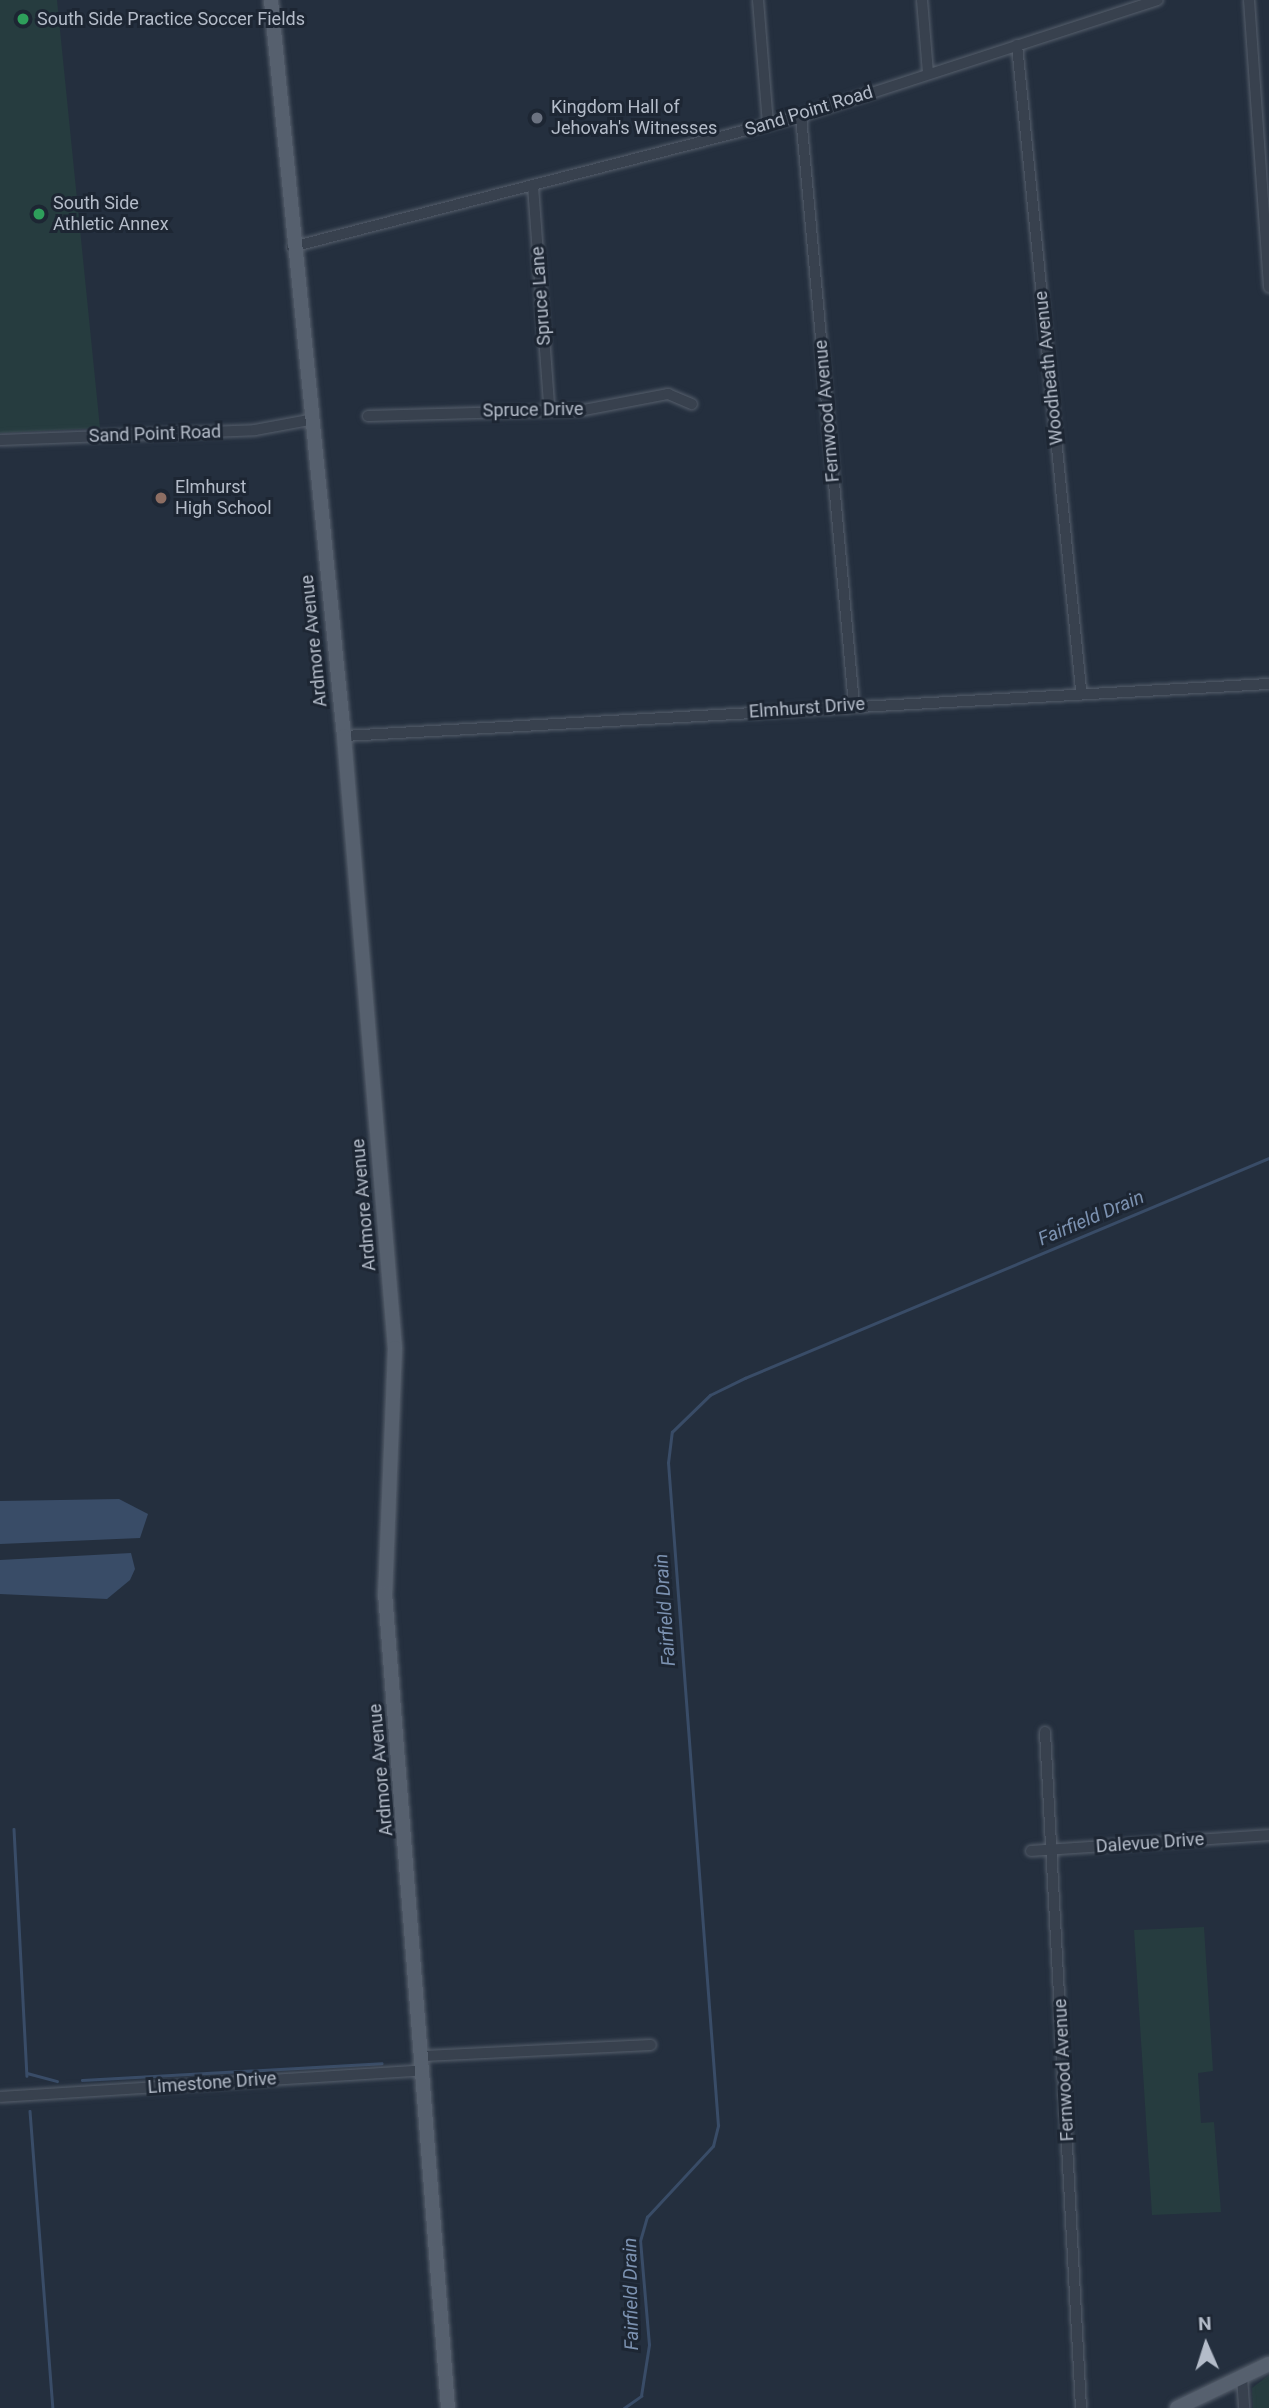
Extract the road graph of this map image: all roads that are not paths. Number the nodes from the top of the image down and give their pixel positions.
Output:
1 (271, 0) edge
2 (758, 0) edge
3 (922, 0) edge
4 (1158, 0) edge
5 (1249, 0) edge
6 (1123, 5) edge
7 (1017, 45) junction
8 (928, 73) junction
9 (801, 116) junction
10 (768, 124) junction
11 (533, 186) junction
12 (292, 247) junction
13 (1269, 287) edge
14 (692, 404) dead end
15 (549, 406) junction
16 (369, 416) dead end
17 (309, 420) junction
18 (0, 440) edge
19 (1269, 684) edge
20 (1081, 690) junction
21 (854, 705) junction
22 (344, 736) junction
23 (1045, 1732) dead end
24 (1269, 1835) edge
25 (1051, 1850) junction
26 (1031, 1851) dead end
27 (651, 2045) dead end
28 (424, 2063) junction
29 (0, 2097) edge
30 (1269, 2364) edge
31 (1242, 2377) junction
32 (448, 2408) edge
33 (1080, 2408) edge
34 (1177, 2408) edge
35 (1244, 2408) edge

1 - 12 main road, Ardmore Avenue
2 - 10 street
3 - 8 street
4 - 6 street, Sand Point Road
5 - 13 street
6 - 7 street, Sand Point Road
7 - 8 street, Sand Point Road
7 - 20 street, Woodheath Avenue
8 - 9 street, Sand Point Road
9 - 10 street, Sand Point Road
9 - 21 street, Fernwood Avenue
10 - 11 street, Sand Point Road
11 - 12 street, Sand Point Road
11 - 15 street, Spruce Lane
12 - 17 main road, Ardmore Avenue
14 - 15 street, Spruce Drive
15 - 16 street, Spruce Drive
17 - 18 street, Sand Point Road
17 - 22 main road, Ardmore Avenue
19 - 20 street, Elmhurst Drive
20 - 21 street, Elmhurst Drive
21 - 22 street, Elmhurst Drive
22 - 28 main road, Ardmore Avenue
23 - 25 street, Fernwood Avenue
24 - 25 street, Dalevue Drive
25 - 26 street, Dalevue Drive
25 - 33 street, Fernwood Avenue
27 - 28 street, Limestone Drive
28 - 29 street, Limestone Drive
28 - 32 main road, Ardmore Avenue
30 - 31 main road
31 - 34 main road
31 - 35 street

